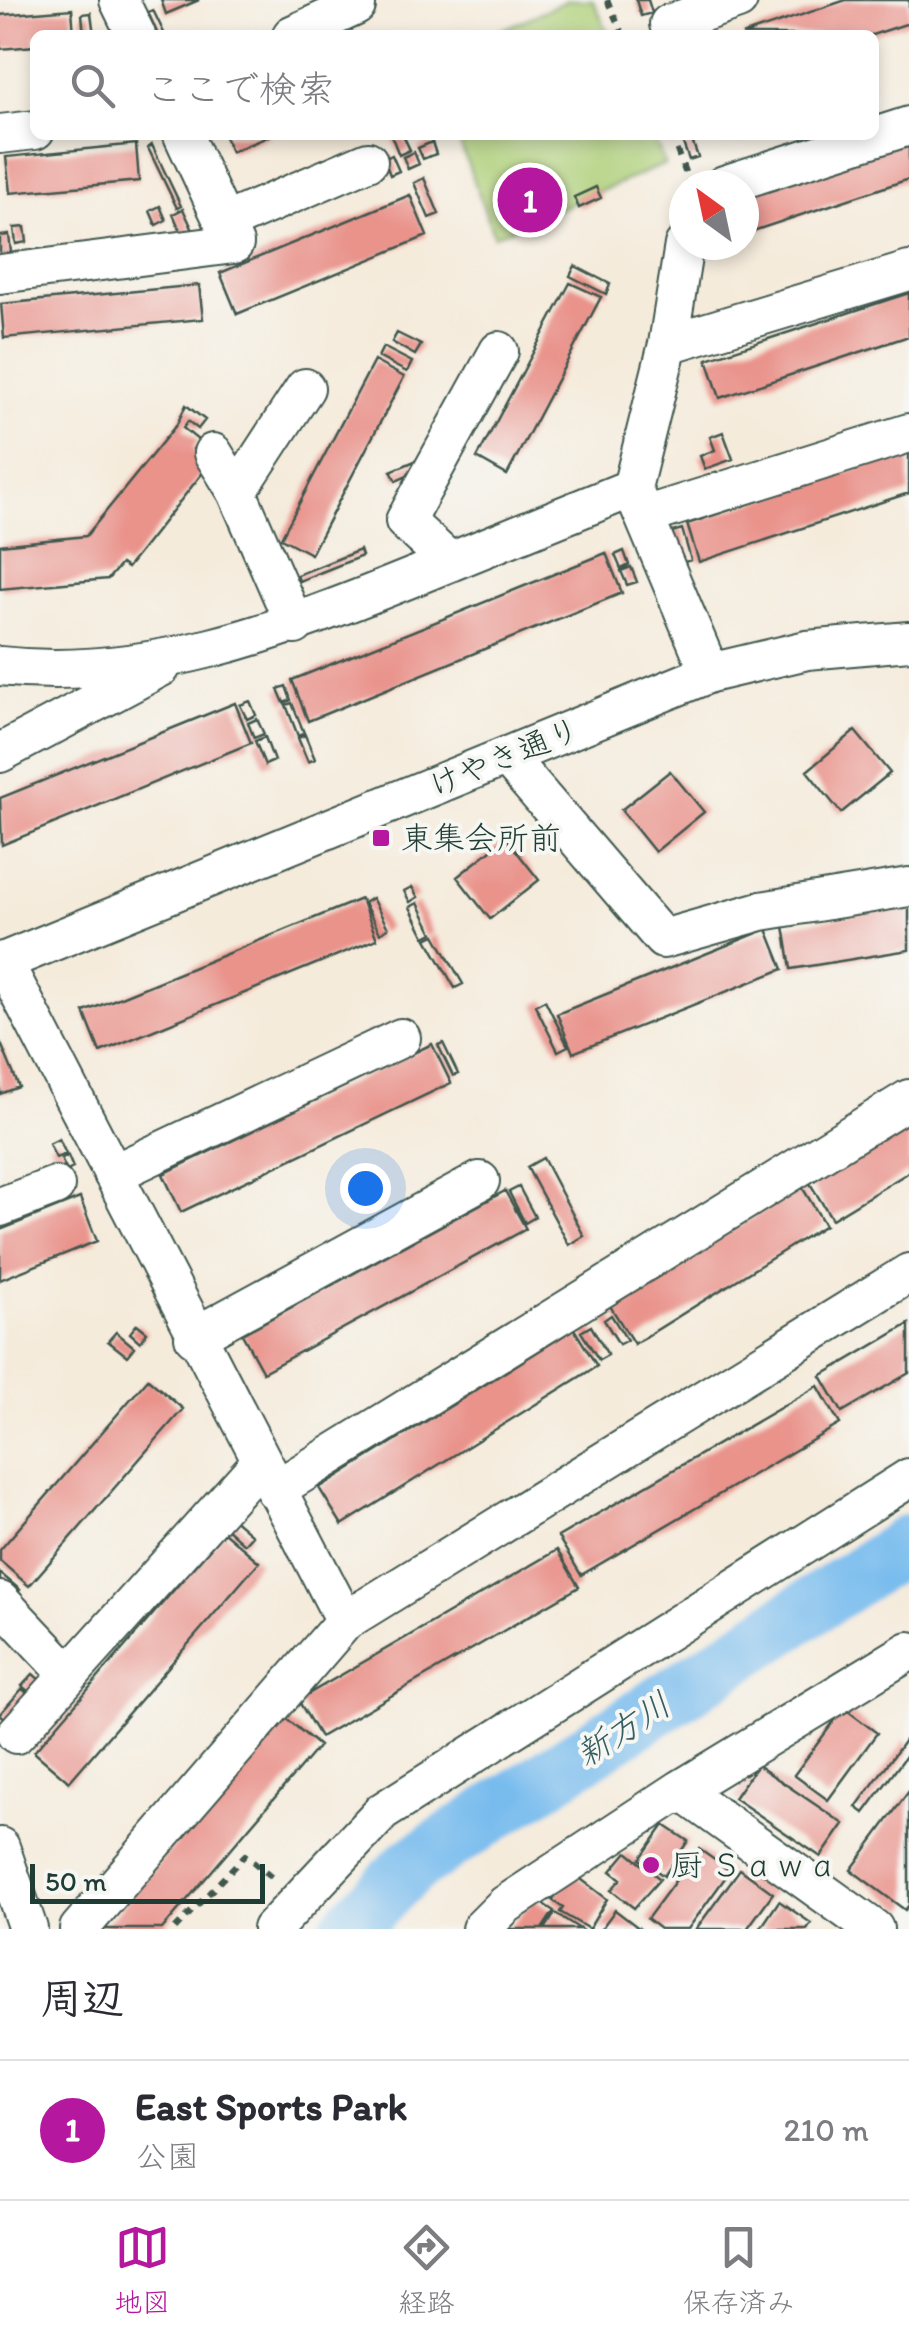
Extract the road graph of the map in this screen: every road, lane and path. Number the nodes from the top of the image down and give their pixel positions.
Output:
1 (120, 0) edge
2 (607, 0) edge
3 (738, 0) edge
4 (356, 6) dead end
5 (670, 24) dead end
6 (134, 30) edge
7 (303, 30) edge
8 (621, 30) edge
9 (909, 126) edge
10 (30, 131) edge
11 (0, 134) edge
12 (879, 136) edge
13 (185, 140) edge
14 (672, 140) edge
15 (865, 140) edge
16 (368, 162) dead end
17 (684, 170) edge
18 (759, 174) edge
19 (229, 234) junction
20 (682, 260) edge
21 (909, 272) edge
22 (0, 274) edge
23 (668, 344) junction
24 (499, 352) dead end
25 (305, 388) dead end
26 (909, 433) edge
27 (213, 453) dead end
28 (237, 492) junction
29 (638, 502) junction
30 (450, 562) junction
31 (295, 625) junction
32 (909, 642) edge
33 (178, 658) junction
34 (0, 666) edge
35 (710, 673) junction
36 (0, 753) edge
37 (506, 757) junction
38 (909, 887) edge
39 (2, 962) edge
40 (401, 1038) dead end
41 (909, 1100) edge
42 (113, 1174) junction
43 (480, 1181) dead end
44 (55, 1186) dead end
45 (0, 1207) edge
46 (909, 1273) edge
47 (194, 1337) junction
48 (267, 1476) junction
49 (909, 1478) edge
50 (0, 1601) edge
51 (345, 1620) junction
52 (909, 1652) edge
53 (68, 1673) junction
54 (16, 1734) dead end
55 (680, 1790) junction
56 (0, 1848) edge
57 (282, 1886) dead end
58 (28, 1929) edge
59 (79, 1929) edge
60 (176, 1929) edge
61 (272, 1929) edge
62 (481, 1929) edge
63 (874, 1929) edge

1 - 6 street
2 - 8 path
3 - 5 street
4 - 7 street
9 - 12 street
10 - 11 street
13 - 19 street
14 - 17 path
15 - 18 street
16 - 19 street
19 - 22 street
20 - 23 street
21 - 23 street
23 - 29 street
24 - 30 street
25 - 28 street
26 - 29 street
27 - 28 street
28 - 31 street
29 - 30 street
29 - 35 street
30 - 31 street
31 - 33 street
32 - 35 street, けやき通り
33 - 34 street
33 - 36 street
35 - 37 street, けやき通り
37 - 38 street
37 - 39 street, けやき通り
39 - 42 street
40 - 42 street
41 - 48 street
42 - 47 street
43 - 47 street
44 - 45 street
46 - 51 street
47 - 48 street
48 - 51 street
48 - 53 street
49 - 61 street
50 - 53 street
51 - 59 street
52 - 55 street
53 - 54 street
55 - 62 street
55 - 63 street
56 - 58 street
57 - 60 path

